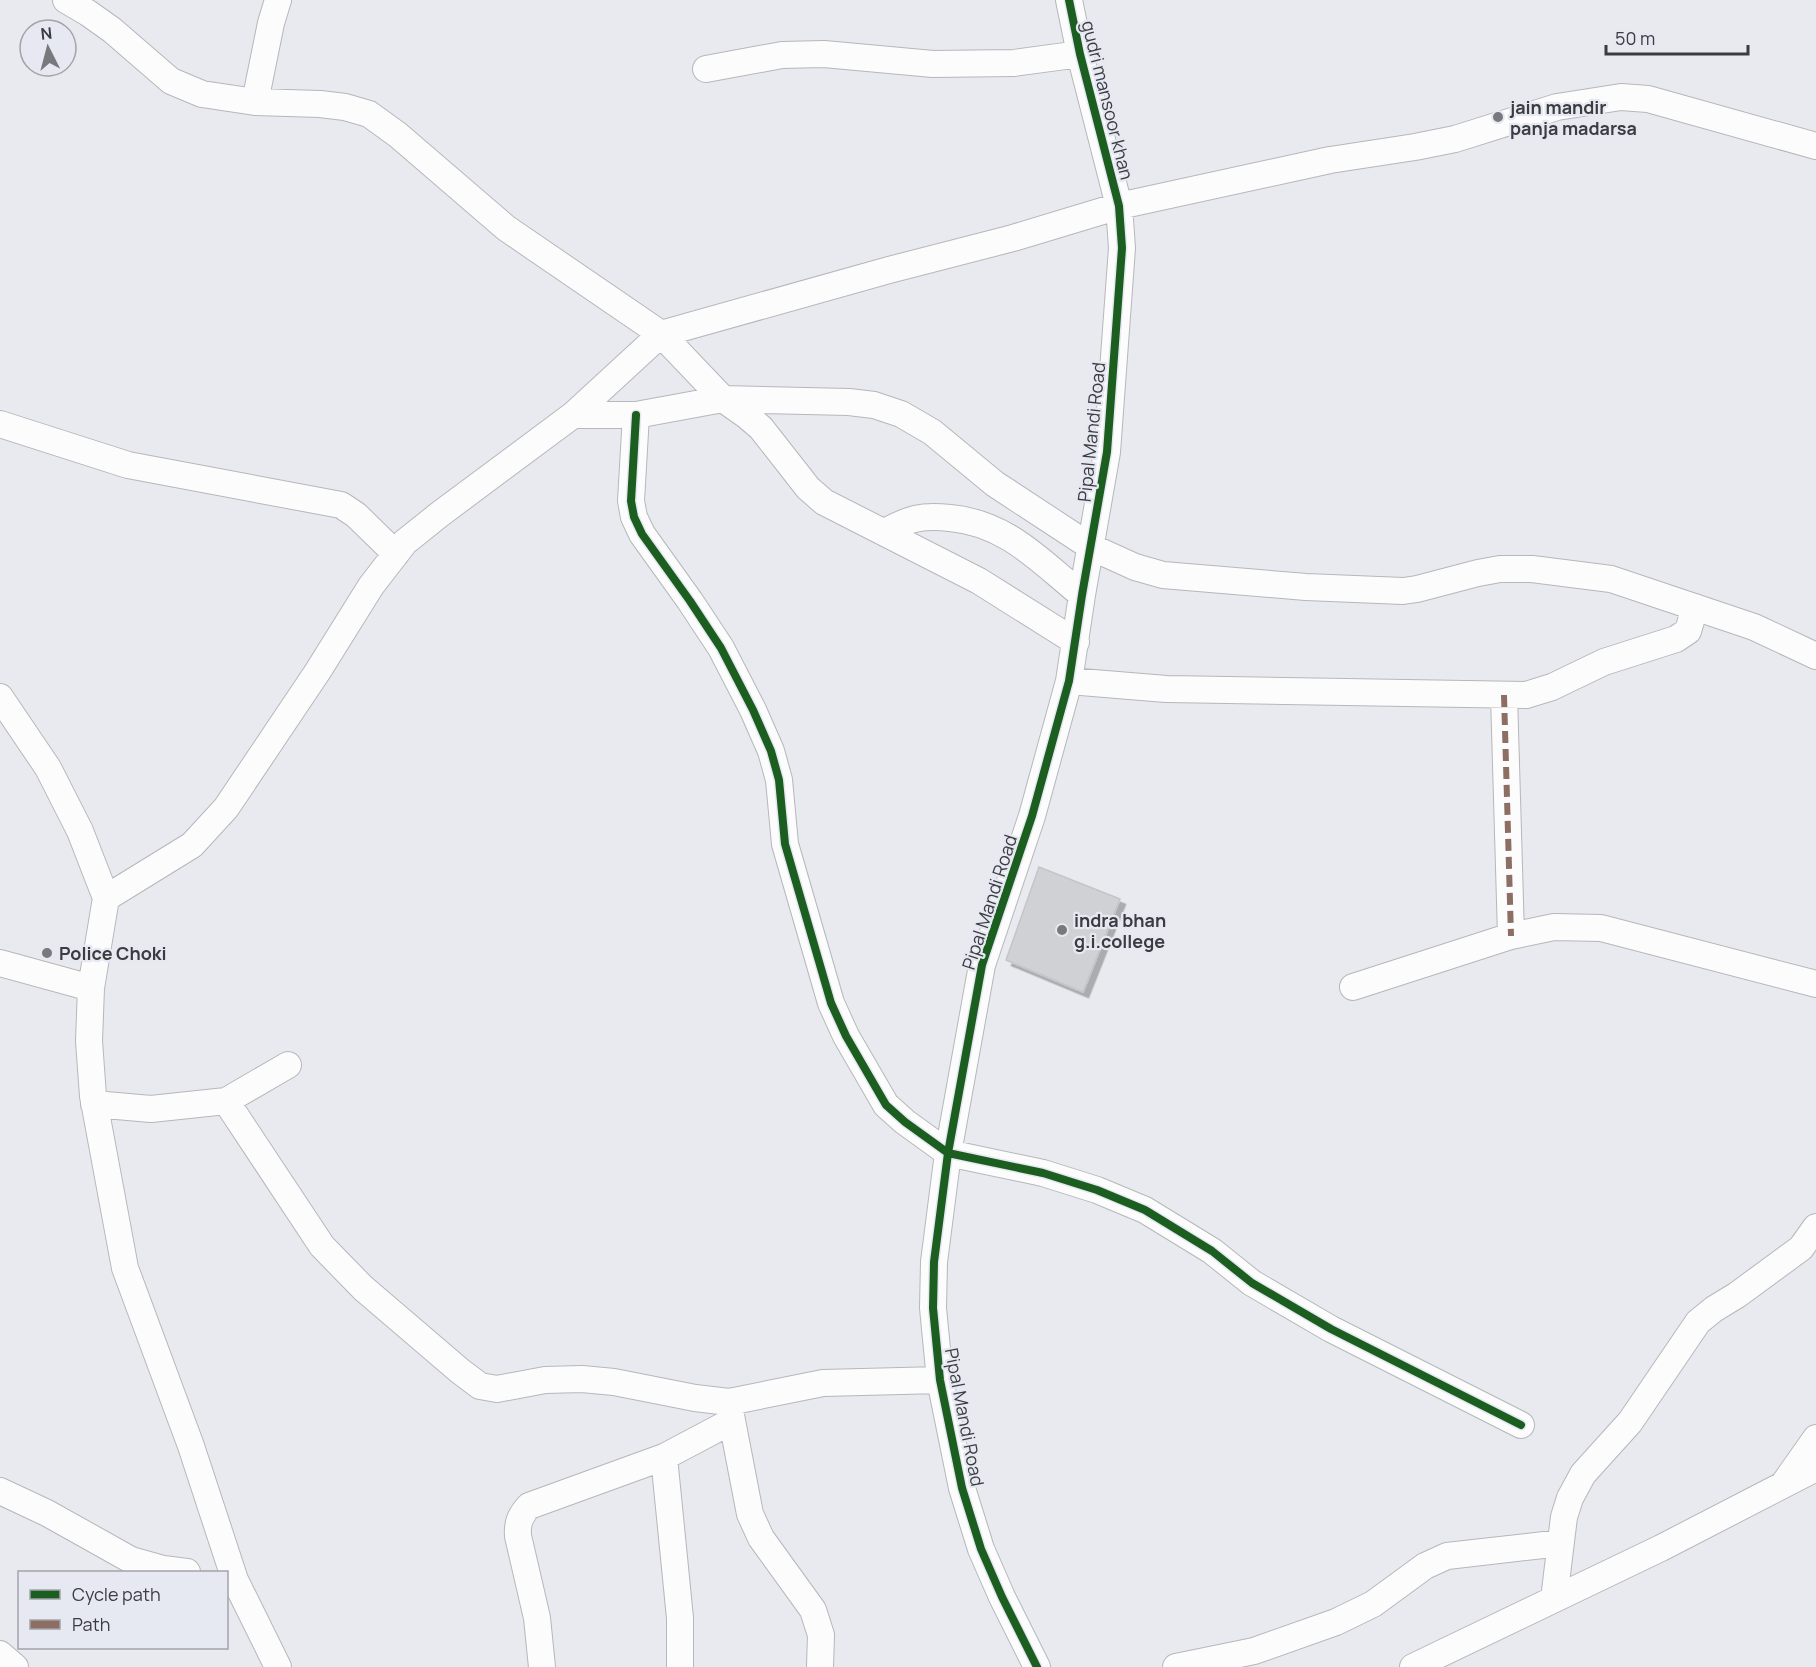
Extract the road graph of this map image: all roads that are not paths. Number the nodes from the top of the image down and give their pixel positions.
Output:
1 (66, 0) edge
2 (278, 0) edge
3 (1069, 0) edge
4 (1080, 54) junction
5 (706, 69) dead end
6 (255, 102) junction
7 (1816, 146) edge
8 (1119, 206) junction
9 (662, 334) junction
10 (723, 399) junction
11 (573, 416) junction
12 (636, 416) junction
13 (0, 424) edge
14 (885, 532) junction
15 (1091, 547) junction
16 (396, 554) junction
17 (1082, 595) junction
18 (1695, 608) junction
19 (1076, 642) junction
20 (1816, 656) edge
21 (1069, 681) junction
22 (1504, 695) junction
23 (0, 697) edge
24 (106, 898) junction
25 (1511, 936) junction
26 (0, 963) edge
27 (1816, 984) edge
28 (1353, 987) dead end
29 (91, 988) junction
30 (288, 1065) dead end
31 (226, 1101) junction
32 (94, 1104) junction
33 (948, 1153) junction
34 (1816, 1227) edge
35 (939, 1380) junction
36 (730, 1411) junction
37 (1521, 1425) dead end
38 (1816, 1438) edge
39 (664, 1457) junction
40 (1816, 1468) edge
41 (1783, 1484) junction
42 (0, 1491) edge
43 (1561, 1543) junction
44 (179, 1571) edge
45 (231, 1580) edge
46 (1554, 1599) junction
47 (0, 1654) edge
48 (15, 1667) edge
49 (278, 1667) edge
50 (542, 1667) edge
51 (680, 1667) edge
52 (820, 1667) edge
53 (1037, 1667) edge
54 (1176, 1667) edge
55 (1413, 1667) edge

1 - 6 street
2 - 6 street
3 - 4 street, gudri mansoor khan
4 - 5 street
4 - 8 street, gudri mansoor khan
6 - 9 street
7 - 8 street
8 - 9 street
8 - 15 street, Pipal Mandi Road
9 - 10 street
9 - 11 street
10 - 12 street
10 - 14 street
10 - 15 street
11 - 12 street
11 - 16 street
12 - 33 street
13 - 16 street
14 - 17 street
14 - 19 street
15 - 17 street, Pipal Mandi Road
15 - 18 street
16 - 24 street
17 - 19 street, Pipal Mandi Road
18 - 20 street
18 - 22 street
19 - 21 street, Pipal Mandi Road
21 - 22 street
21 - 33 street, Pipal Mandi Road
22 - 25 street
23 - 24 street
24 - 29 street
25 - 27 street
25 - 28 street
26 - 29 street
29 - 32 street
30 - 31 street
31 - 32 street
31 - 36 street
32 - 45 street
33 - 35 street, Pipal Mandi Road
33 - 37 street
34 - 43 street
35 - 36 street
35 - 53 street, Pipal Mandi Road
36 - 39 street
36 - 52 street
38 - 41 street
39 - 50 street
39 - 51 street
40 - 41 street
41 - 46 street
42 - 44 street
43 - 46 street
43 - 54 street
45 - 49 street
46 - 55 street
47 - 48 street

